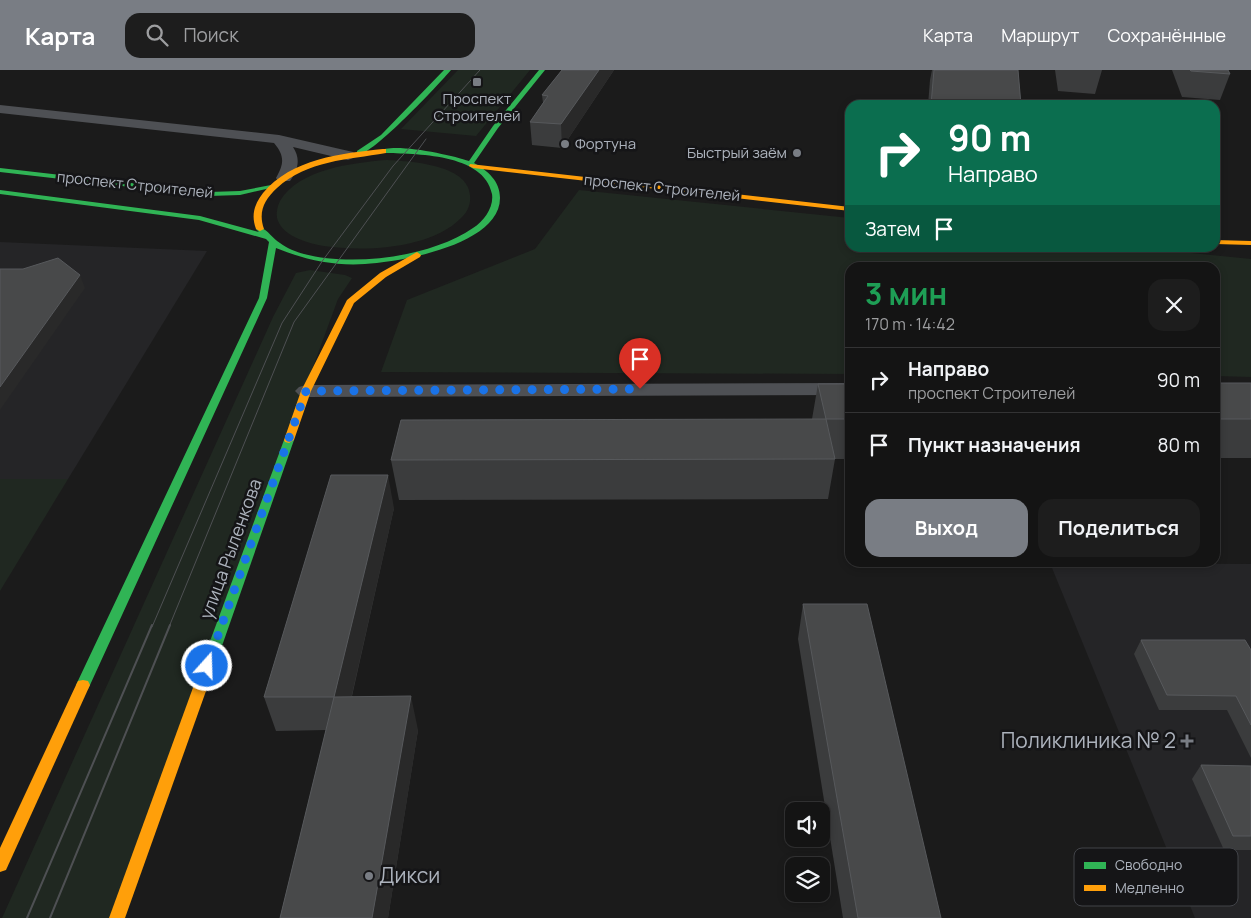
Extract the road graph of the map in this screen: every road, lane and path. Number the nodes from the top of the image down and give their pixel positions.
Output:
1 (448, 70) edge
2 (542, 70) edge
3 (0, 109) edge
4 (279, 139) junction
5 (354, 154) junction
6 (472, 165) junction
7 (0, 170) edge
8 (284, 178) junction
9 (576, 178) junction
10 (531, 185) dead end
11 (271, 188) junction
12 (0, 192) edge
13 (510, 193) dead end
14 (497, 200) junction
15 (845, 208) edge
16 (270, 240) junction
17 (1220, 242) edge
18 (1251, 243) edge
19 (417, 255) junction
20 (845, 389) edge
21 (306, 391) junction
22 (0, 865) edge
23 (117, 918) edge

1 - 5 main road
2 - 6 main road
3 - 4 street
4 - 5 street
4 - 8 street
5 - 6 main road
5 - 8 main road
6 - 9 main road, проспект Строителей
6 - 14 main road
7 - 11 main road, проспект Строителей
8 - 11 main road
9 - 10 main road
9 - 15 main road, проспект Строителей
11 - 16 main road
12 - 16 main road, проспект Строителей
13 - 14 main road
14 - 19 main road
16 - 19 main road, проспект Строителей
16 - 22 main road
17 - 18 main road
19 - 21 main road, улица Рыленкова
20 - 21 street
21 - 23 main road, улица Рыленкова

